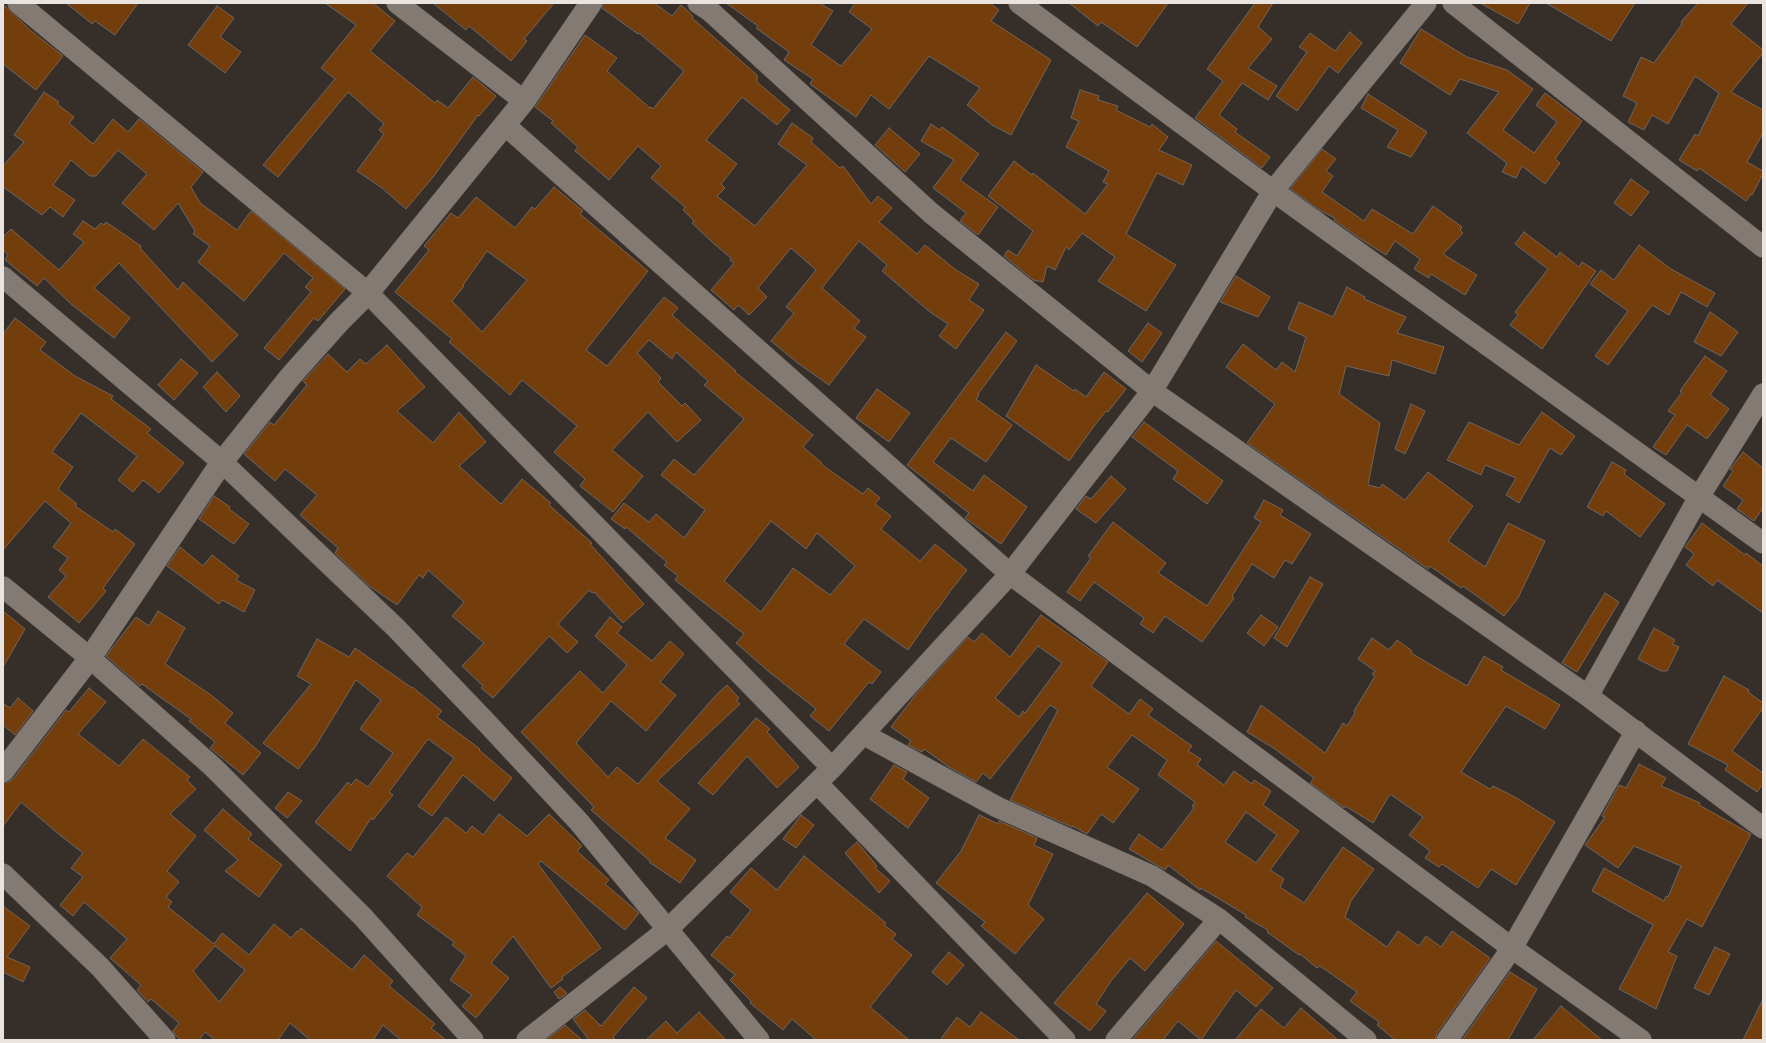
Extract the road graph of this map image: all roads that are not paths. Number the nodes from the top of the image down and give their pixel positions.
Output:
1 (18, 3) edge
2 (397, 3) edge
3 (591, 3) edge
4 (698, 3) edge
5 (1019, 3) edge
6 (1426, 3) edge
7 (1453, 3) edge
8 (524, 101) junction
9 (505, 125) junction
10 (1273, 191) junction
11 (1763, 246) edge
12 (3, 276) edge
13 (368, 292) junction
14 (1152, 391) junction
15 (1763, 394) edge
16 (222, 462) junction
17 (1699, 497) junction
18 (1763, 543) edge
19 (1010, 574) junction
20 (3, 587) edge
21 (90, 658) junction
22 (1588, 696) junction
23 (1636, 731) junction
24 (863, 734) junction
25 (832, 768) junction
26 (3, 770) edge
27 (817, 783) junction
28 (1763, 828) edge
29 (3, 874) edge
30 (1219, 919) junction
31 (667, 930) junction
32 (1512, 948) junction
33 (165, 1040) edge
34 (473, 1040) edge
35 (527, 1040) edge
36 (759, 1040) edge
37 (1064, 1040) edge
38 (1116, 1040) edge
39 (1366, 1040) edge
40 (1447, 1040) edge
41 (1641, 1040) edge

1 - 13 street
2 - 8 street
3 - 8 street
4 - 14 street
5 - 10 street
6 - 10 street
7 - 11 street
8 - 9 street
9 - 13 street
9 - 19 street
10 - 14 street
10 - 17 street
12 - 16 street
13 - 16 street
13 - 25 street
14 - 19 street
14 - 22 street
15 - 17 street
16 - 21 street
16 - 31 street
17 - 18 street
17 - 22 street
19 - 24 street
19 - 32 street
20 - 21 street
21 - 26 street
21 - 34 street
22 - 23 street
23 - 28 street
23 - 32 street
24 - 25 street
24 - 30 street
25 - 27 street
27 - 31 street
27 - 37 street
29 - 33 street
30 - 38 street
30 - 39 street
31 - 35 street
31 - 36 street
32 - 40 street
32 - 41 street

